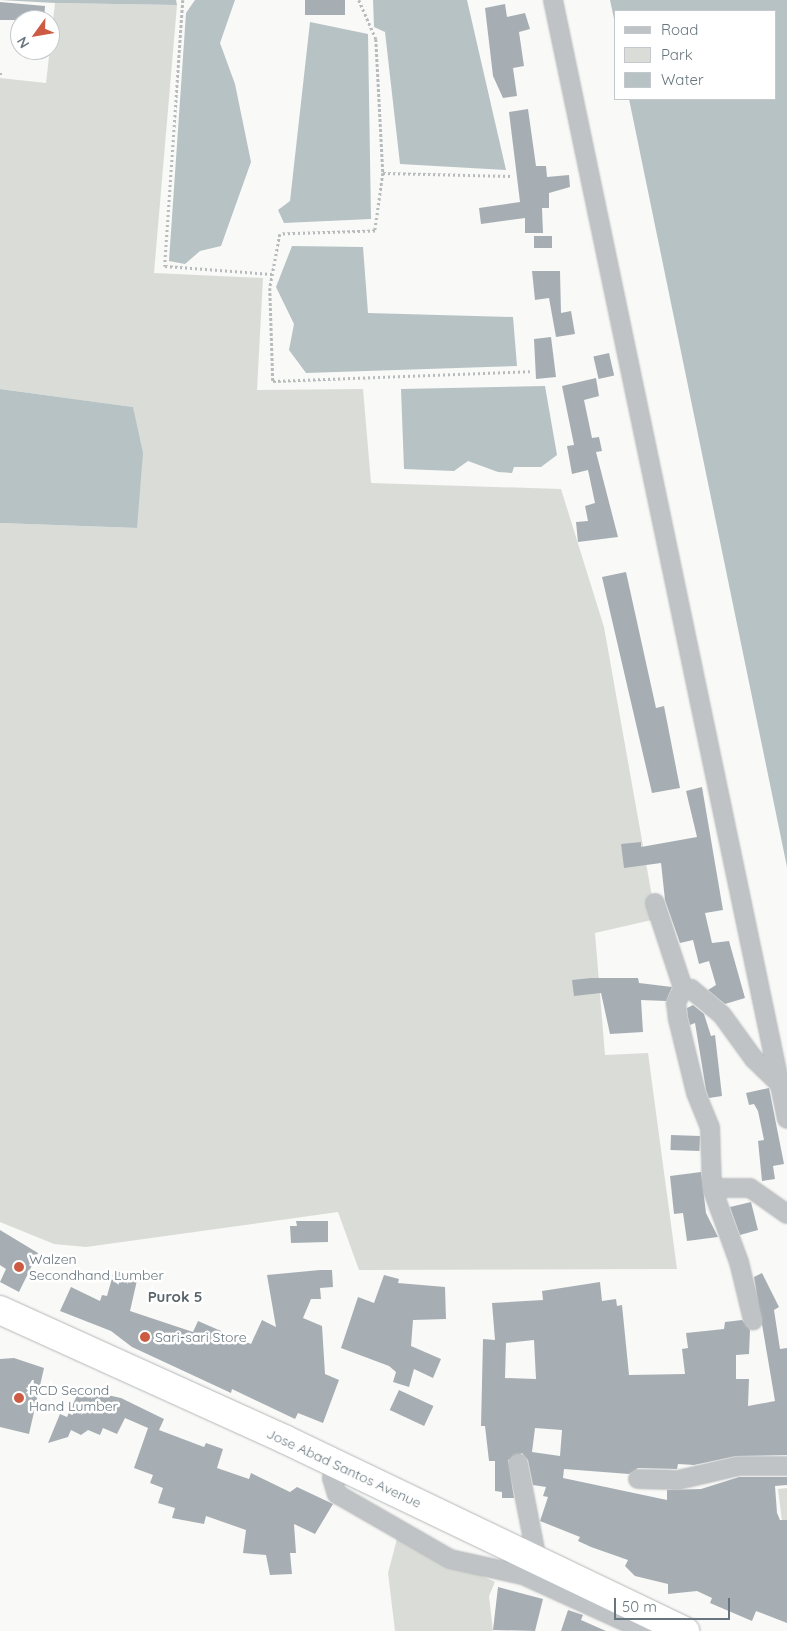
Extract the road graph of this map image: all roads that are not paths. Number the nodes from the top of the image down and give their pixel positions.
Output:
1 (553, 0) edge
2 (655, 903) dead end
3 (683, 988) junction
4 (780, 1084) junction
5 (787, 1119) edge
6 (712, 1188) junction
7 (787, 1214) edge
8 (0, 1310) edge
9 (753, 1320) dead end
10 (337, 1464) junction
11 (518, 1464) dead end
12 (787, 1466) edge
13 (638, 1479) dead end
14 (537, 1560) junction
15 (646, 1631) edge
16 (686, 1631) edge

1 - 4 street
2 - 3 street
3 - 4 street
3 - 6 street
4 - 5 street
6 - 7 street
6 - 9 street
8 - 10 highway, Jose Abad Santos Avenue
10 - 14 highway, Jose Abad Santos Avenue
10 - 15 street
11 - 14 street
12 - 13 street
14 - 16 highway, Jose Abad Santos Avenue

